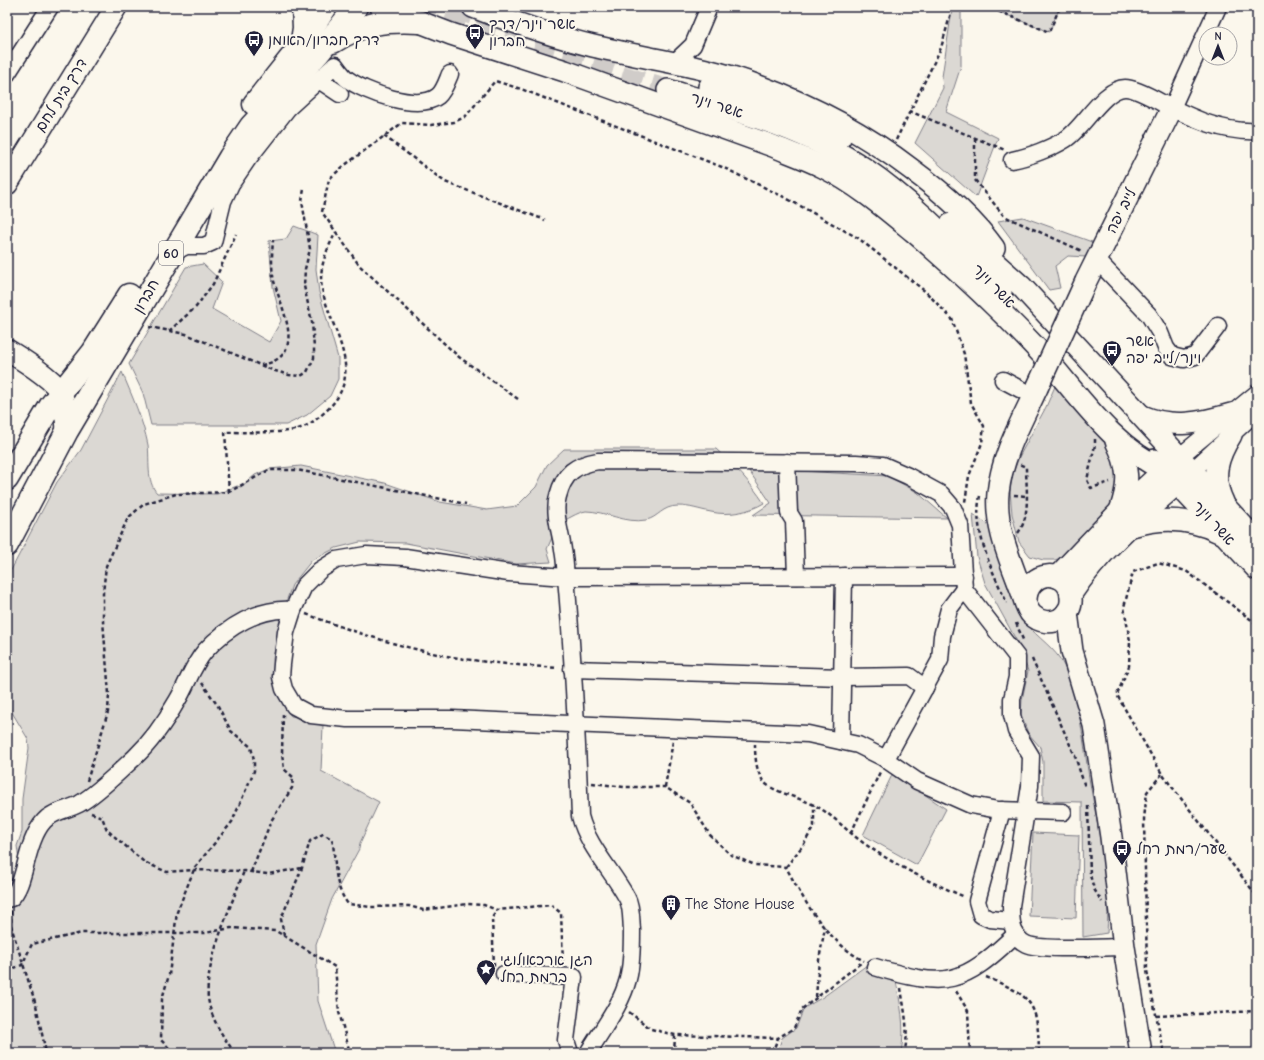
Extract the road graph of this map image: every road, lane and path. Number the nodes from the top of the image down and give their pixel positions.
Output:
1 (50, 7) edge
2 (116, 7) edge
3 (303, 7) edge
4 (326, 7) edge
5 (356, 7) edge
6 (381, 7) edge
7 (473, 7) tunnel mouth
8 (710, 7) edge
9 (948, 7) edge
10 (971, 7) edge
11 (1060, 7) edge
12 (1214, 8) edge
13 (952, 9) junction
14 (420, 22) junction
15 (310, 50) junction
16 (7, 74) edge
17 (450, 74) dead end
18 (670, 76) junction
19 (319, 80) junction
20 (340, 94) dead end
21 (1172, 108) junction
22 (909, 111) junction
23 (1257, 131) edge
24 (384, 136) junction
25 (975, 138) junction
26 (890, 153) junction
27 (1012, 160) joint
28 (7, 184) edge
29 (304, 189) dead end
30 (191, 220) junction
31 (545, 220) dead end
32 (336, 232) junction
33 (236, 234) dead end
34 (273, 240) dead end
35 (200, 245) junction
36 (171, 253) junction
37 (1090, 255) junction
38 (1021, 286) junction
39 (136, 314) junction
40 (1218, 326) dead end
41 (169, 331) junction
42 (7, 350) edge
43 (7, 361) edge
44 (261, 365) junction
45 (1003, 380) dead end
46 (1035, 392) junction
47 (1257, 393) edge
48 (56, 398) junction
49 (518, 399) dead end
50 (1257, 411) edge
51 (1092, 412) junction
52 (1231, 414) junction
53 (1141, 416) junction
54 (67, 430) junction
55 (1231, 435) junction
56 (1114, 437) junction
57 (787, 462) junction
58 (1020, 464) dead end
59 (1178, 470) junction
60 (7, 478) edge
61 (1108, 483) dead end
62 (229, 492) junction
63 (981, 492) dead end
64 (466, 504) dead end
65 (1226, 508) junction
66 (1126, 518) junction
67 (960, 525) junction
68 (1225, 535) junction
69 (1003, 540) junction
70 (1257, 541) edge
71 (7, 545) edge
72 (1257, 569) edge
73 (566, 576) junction
74 (796, 576) junction
75 (844, 576) junction
76 (1050, 577) junction
77 (964, 582) junction
78 (1069, 603) junction
79 (1017, 604) junction
80 (293, 610) junction
81 (1015, 620) dead end
82 (1040, 620) junction
83 (1257, 624) edge
84 (1027, 649) dead end
85 (1030, 656) dead end
86 (572, 669) junction
87 (192, 670) junction
88 (842, 677) junction
89 (1079, 678) junction
90 (925, 688) junction
91 (289, 697) junction
92 (576, 725) junction
93 (672, 729) junction
94 (755, 732) junction
95 (841, 741) junction
96 (886, 759) junction
97 (1162, 774) junction
98 (579, 782) junction
99 (665, 787) junction
100 (1086, 788) dead end
101 (1088, 802) dead end
102 (79, 804) junction
103 (814, 805) junction
104 (1002, 810) junction
105 (1026, 811) junction
106 (1063, 812) dead end
107 (851, 832) junction
108 (786, 867) junction
109 (302, 868) junction
110 (194, 870) junction
111 (244, 871) junction
112 (251, 872) junction
113 (1257, 896) edge
114 (9, 898) edge
115 (977, 901) junction
116 (1103, 905) dead end
117 (497, 910) junction
118 (825, 927) junction
119 (1014, 927) junction
120 (223, 929) junction
121 (173, 934) junction
122 (284, 936) junction
123 (1124, 946) junction
124 (870, 964) junction
125 (22, 965) junction
126 (7, 971) edge
127 (972, 971) junction
128 (504, 974) joint
129 (898, 974) junction
130 (563, 976) junction
131 (948, 980) junction
132 (816, 997) junction
133 (619, 1004) junction
134 (1257, 1010) edge
135 (1156, 1016) junction
136 (675, 1035) junction
137 (778, 1038) junction
138 (46, 1053) edge
139 (174, 1053) edge
140 (235, 1053) edge
141 (350, 1053) edge
142 (570, 1053) edge
143 (588, 1053) edge
144 (674, 1053) edge
145 (772, 1053) edge
146 (904, 1053) edge
147 (970, 1053) edge
148 (1039, 1053) edge
149 (1141, 1053) edge
150 (1164, 1053) edge

1 - 16 street
2 - 28 main road, דרך בית לחם
3 - 15 highway
4 - 15 highway, חברון / 60
5 - 15 highway, חברון / 60
6 - 14 main road
7 - 18 main road
8 - 18 street
9 - 13 path
10 - 11 path
10 - 13 path
12 - 21 street, לייב יפה
13 - 22 path
14 - 15 highway
14 - 51 main road
15 - 30 highway, חברון / 60
15 - 48 highway, חברון / 60
17 - 19 street
18 - 26 main road
18 - 38 main road, אשר וינר
18 - 59 main road, אשר וינר
19 - 20 street
19 - 35 street
21 - 23 street
21 - 27 street
21 - 37 main road, לייב יפה
22 - 25 path
22 - 26 path
24 - 31 path
24 - 32 path
24 - 67 path
25 - 27 path
25 - 37 path
26 - 38 main road
29 - 44 path
30 - 35 street
30 - 36 highway, חברון / 60
32 - 49 path
32 - 62 path
33 - 41 path
34 - 44 path
35 - 36 street
36 - 39 highway, חברון / 60
37 - 40 street
37 - 46 main road, לייב יפה, bridge
38 - 53 main road, אשר וינר
39 - 41 path
39 - 54 highway, חברון / 60
41 - 44 path
42 - 48 main road
43 - 48 main road
45 - 46 street
46 - 69 main road, לייב יפה
47 - 52 street
48 - 54 main road
48 - 60 highway, חברון / 60
50 - 55 street
51 - 56 main road
51 - 61 path
52 - 53 main road
52 - 59 street
53 - 59 main road, אשר וינר
54 - 71 highway, חברון / 60
55 - 59 street
55 - 65 main road
56 - 59 main road
56 - 66 main road
57 - 67 street
57 - 73 street
57 - 74 street
58 - 69 path
59 - 65 main road, אשר וינר
59 - 66 main road
59 - 68 main road, אשר וינר
62 - 64 path
62 - 102 path
63 - 79 path
65 - 70 main road, אשר וינר
66 - 68 main road
66 - 76 main road
66 - 78 main road
67 - 77 street
68 - 72 main road, אשר וינר
69 - 76 main road
69 - 79 main road, לייב יפה
73 - 74 street
73 - 80 street
73 - 86 street
74 - 75 street
75 - 77 street
75 - 88 street
76 - 78 main road
76 - 79 main road
77 - 90 street
77 - 105 street
78 - 82 main road
78 - 89 main road
79 - 82 main road
80 - 86 path
80 - 87 street
80 - 91 street
81 - 84 path
82 - 89 main road
83 - 97 path
85 - 100 path
86 - 88 street
86 - 92 street
87 - 102 street
87 - 110 path
88 - 90 street
88 - 95 street
89 - 123 main road
90 - 96 street
91 - 92 street
91 - 112 path
92 - 93 street
92 - 98 street
93 - 94 street
93 - 99 path
94 - 95 street
94 - 103 path
95 - 96 street
96 - 104 street
96 - 107 path
97 - 113 path
97 - 135 path
98 - 99 path
98 - 133 street
99 - 108 path
101 - 116 path
102 - 110 path
102 - 114 street
103 - 107 path
103 - 108 path
104 - 105 street
104 - 115 street
105 - 106 street
105 - 119 street
107 - 115 path
108 - 118 path
109 - 112 path
109 - 117 path
109 - 122 path
110 - 111 path
110 - 121 path
111 - 112 path
111 - 120 path
114 - 125 path
115 - 119 street
117 - 128 path
117 - 130 path
118 - 124 path
118 - 132 path
119 - 123 street
119 - 127 street
120 - 121 path
120 - 122 path
120 - 140 path
121 - 125 path
121 - 139 path
122 - 141 path
123 - 149 main road
124 - 129 street
124 - 132 path
125 - 126 path
125 - 138 path
127 - 131 street
127 - 148 path
128 - 130 street
129 - 131 street
129 - 146 path
130 - 142 street
131 - 147 path
132 - 137 path
133 - 136 path
133 - 143 street
134 - 135 path
135 - 150 path
136 - 137 path
136 - 144 path
137 - 145 path

